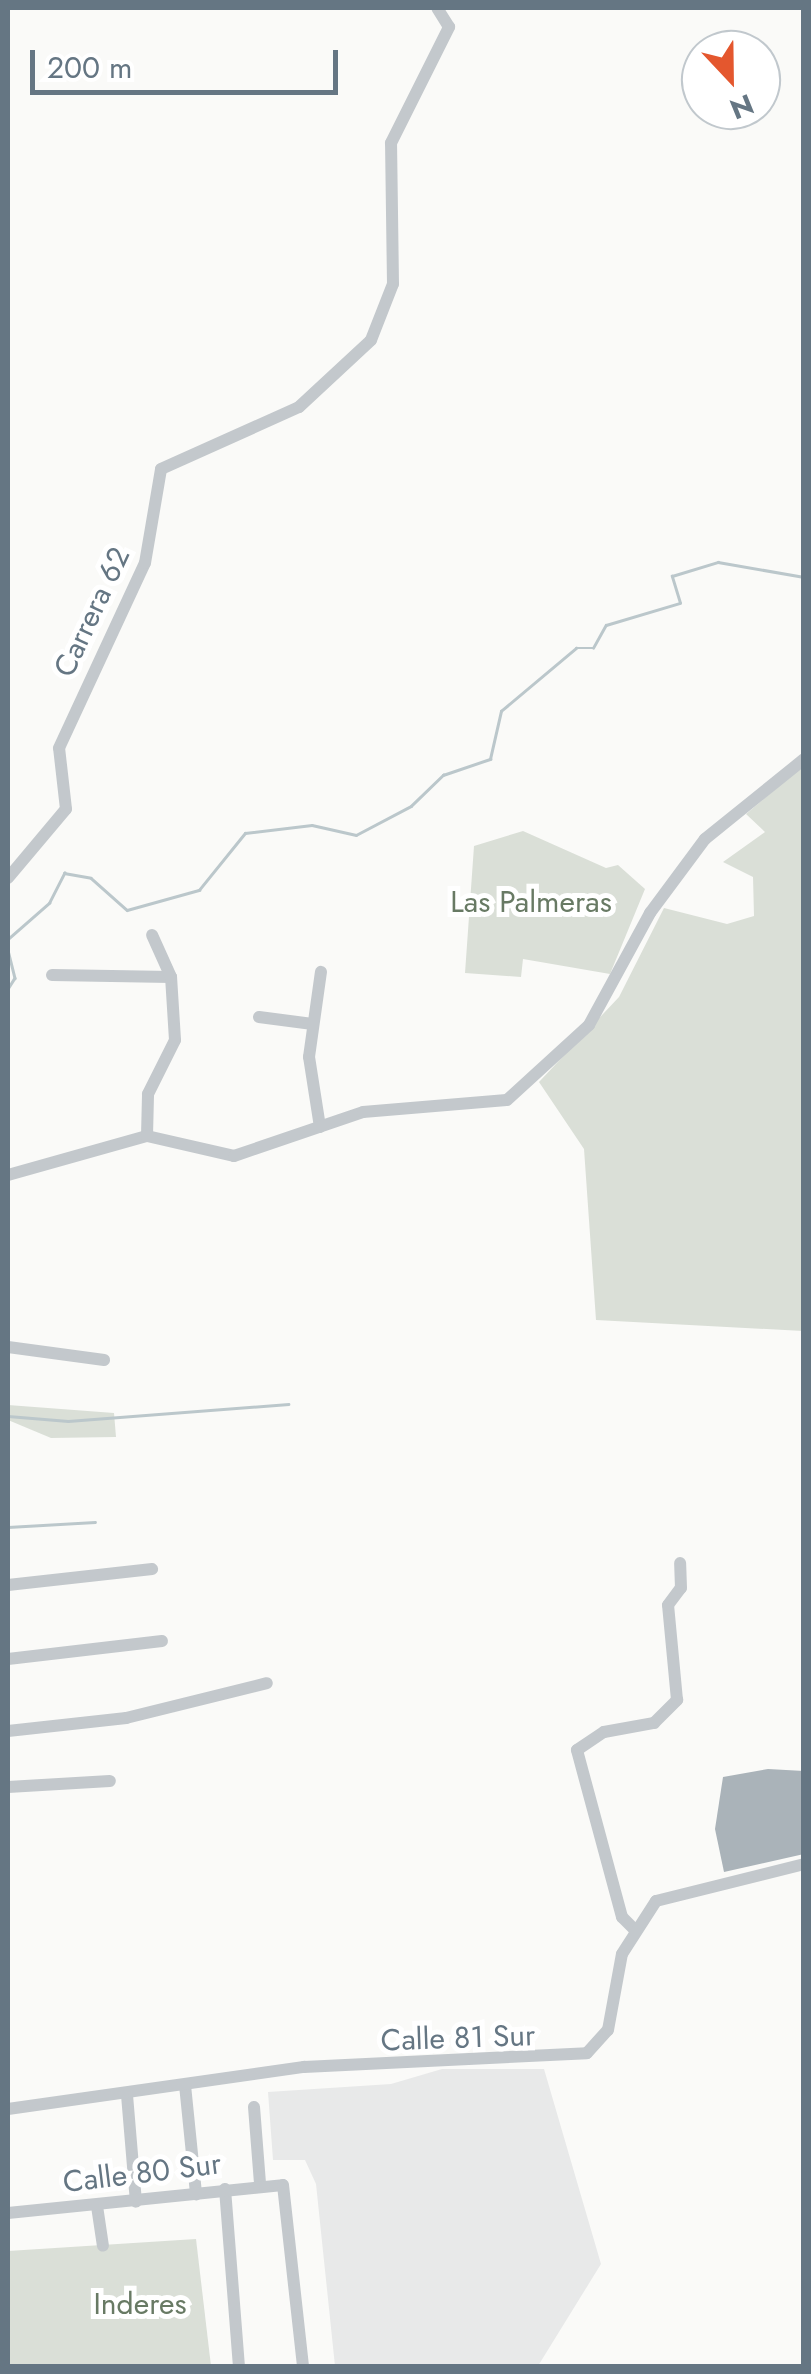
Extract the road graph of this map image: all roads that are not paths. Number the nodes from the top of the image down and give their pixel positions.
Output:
1 (438, 8) edge
2 (804, 758) edge
3 (8, 878) edge
4 (152, 935) dead end
5 (321, 972) dead end
6 (52, 975) dead end
7 (170, 977) junction
8 (260, 1017) dead end
9 (313, 1024) junction
10 (320, 1127) junction
11 (147, 1136) junction
12 (8, 1174) edge
13 (8, 1347) edge
14 (104, 1360) dead end
15 (680, 1563) dead end
16 (152, 1569) dead end
17 (8, 1586) edge
18 (162, 1642) dead end
19 (8, 1659) edge
20 (268, 1682) dead end
21 (8, 1731) edge
22 (110, 1781) dead end
23 (8, 1787) edge
24 (804, 1864) edge
25 (634, 1929) junction
26 (184, 2085) junction
27 (127, 2096) junction
28 (254, 2107) dead end
29 (8, 2109) edge
30 (260, 2184) junction
31 (225, 2189) junction
32 (196, 2194) junction
33 (136, 2202) junction
34 (97, 2206) junction
35 (8, 2213) edge
36 (103, 2246) dead end
37 (239, 2366) edge
38 (303, 2366) edge

1 - 3 street, Carrera 62
2 - 10 street
4 - 7 street
5 - 9 street
6 - 7 street
7 - 11 street
8 - 9 street
9 - 10 street
10 - 11 street
11 - 12 street
13 - 14 street
15 - 25 street
16 - 17 street
18 - 19 street
20 - 21 street
22 - 23 street
24 - 25 street
25 - 26 street, Calle 81 Sur
26 - 27 street, Calle 81 Sur
26 - 32 street
27 - 29 street, Calle 81 Sur
27 - 33 street
28 - 30 street
30 - 31 street, Calle 80 Sur
30 - 38 street, Calle 80 Sur
31 - 32 street, Calle 80 Sur
31 - 37 street
32 - 33 street, Calle 80 Sur
33 - 34 street, Calle 80 Sur
34 - 35 street, Calle 80 Sur
34 - 36 street

